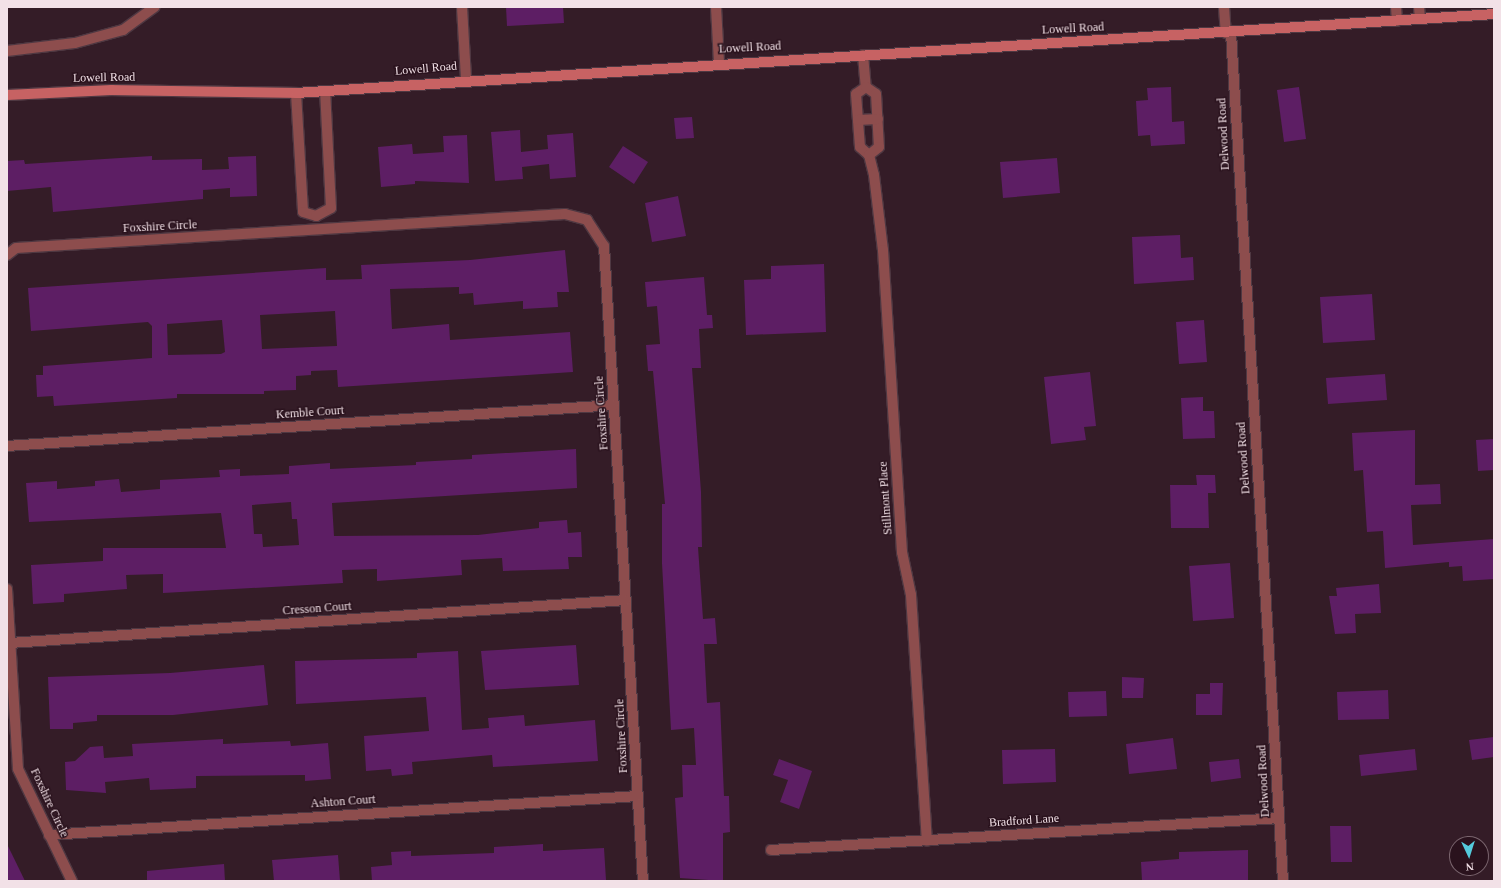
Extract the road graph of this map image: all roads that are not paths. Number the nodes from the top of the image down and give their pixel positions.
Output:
1 (156, 7) edge
2 (462, 7) edge
3 (716, 7) edge
4 (1224, 7) edge
5 (1396, 7) edge
6 (1420, 7) edge
7 (1494, 14) edge
8 (1420, 19) junction
9 (1397, 21) junction
10 (1229, 33) junction
11 (7, 51) edge
12 (863, 55) junction
13 (719, 63) junction
14 (466, 79) junction
15 (866, 87) junction
16 (325, 91) junction
17 (296, 93) junction
18 (7, 95) edge
19 (878, 119) junction
20 (858, 120) junction
21 (869, 155) junction
22 (316, 216) junction
23 (317, 230) junction
24 (7, 255) edge
25 (614, 405) junction
26 (7, 446) edge
27 (7, 589) edge
28 (626, 600) junction
29 (10, 643) junction
30 (638, 796) junction
31 (1279, 818) junction
32 (49, 835) junction
33 (927, 840) junction
34 (771, 850) dead end
35 (72, 881) edge
36 (643, 881) edge
37 (1283, 881) edge

1 - 11 street
2 - 14 street
3 - 13 street
4 - 10 street, Delwood Road
5 - 9 street
6 - 8 street
7 - 8 street, Lowell Road
8 - 9 street, Lowell Road
9 - 10 street, Lowell Road
10 - 12 street, Lowell Road
10 - 31 street, Delwood Road
12 - 13 street, Lowell Road
12 - 15 street
13 - 14 street, Lowell Road
14 - 16 street, Lowell Road
15 - 19 street
15 - 20 street, Stillmont Place
16 - 17 street, Lowell Road
16 - 22 street
17 - 18 street, Lowell Road
17 - 22 street
19 - 20 street
19 - 21 street
20 - 21 street, Stillmont Place
21 - 33 street, Stillmont Place
22 - 23 street
23 - 24 street, Foxshire Circle
23 - 25 street, Foxshire Circle
25 - 26 street, Kemble Court
25 - 28 street, Foxshire Circle
27 - 29 street, Foxshire Circle
28 - 29 street, Cresson Court
28 - 30 street, Foxshire Circle
29 - 32 street, Foxshire Circle
30 - 32 street, Ashton Court
30 - 36 street, Foxshire Circle
31 - 33 street, Bradford Lane
31 - 37 street, Delwood Road
32 - 35 street, Foxshire Circle
33 - 34 street, Bradford Lane

